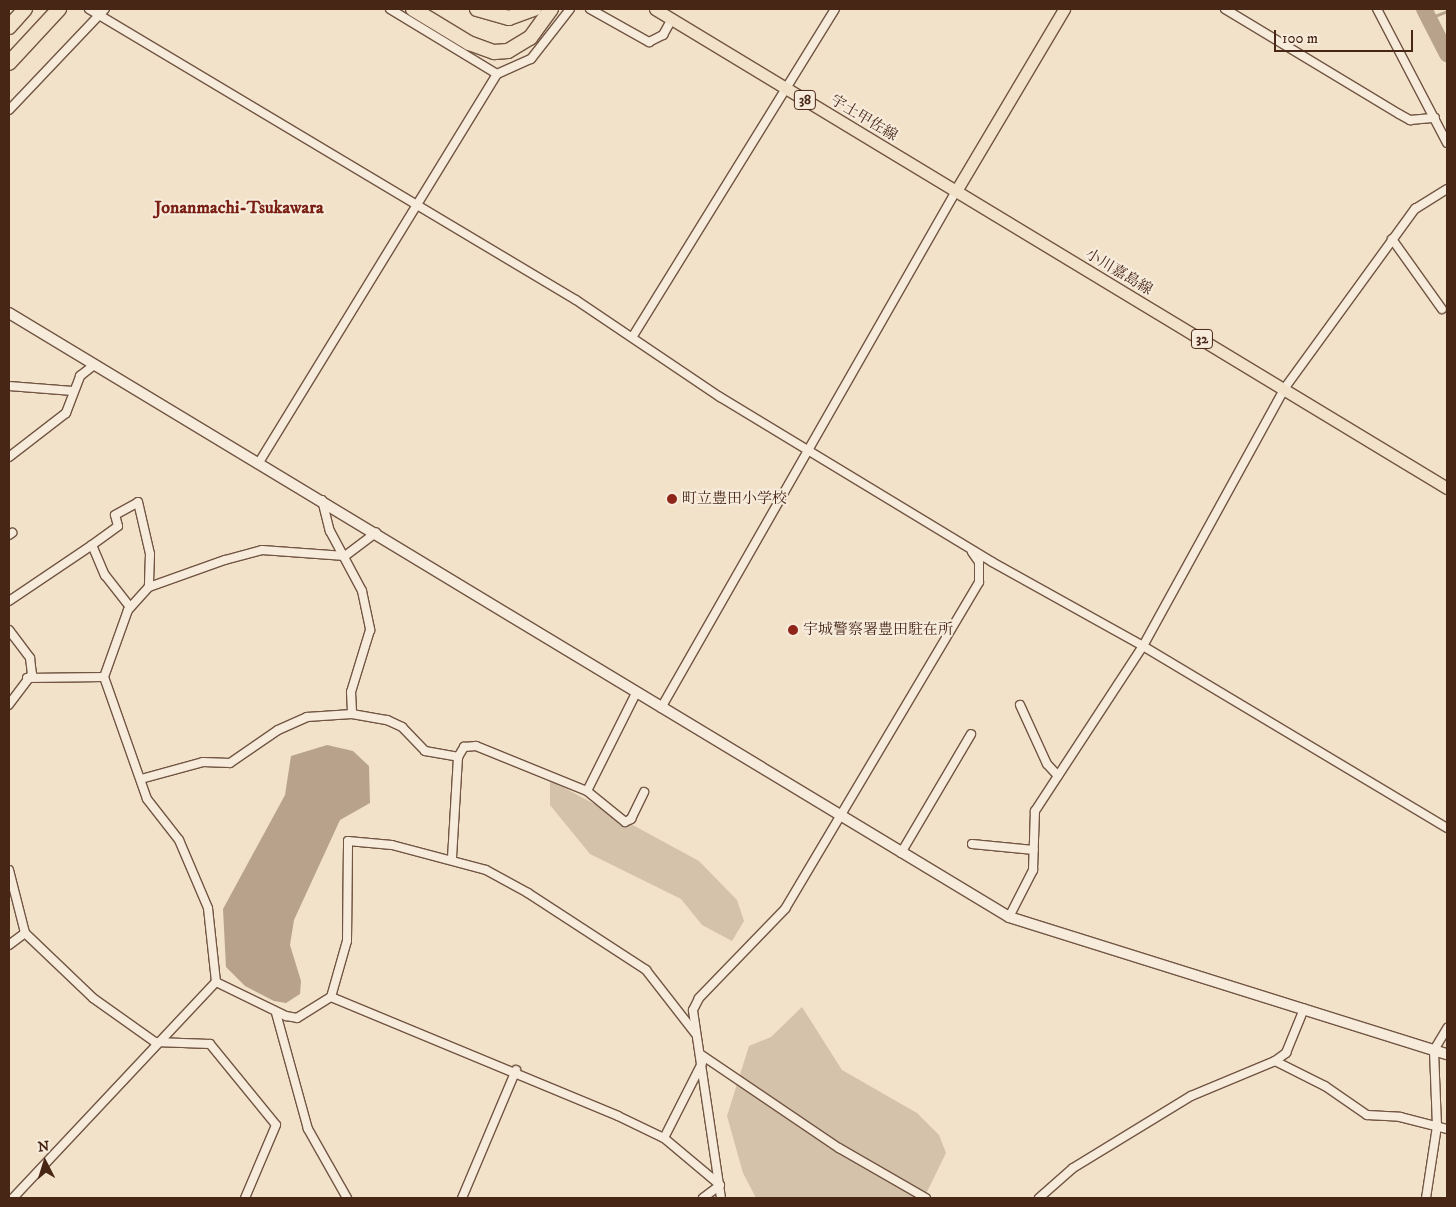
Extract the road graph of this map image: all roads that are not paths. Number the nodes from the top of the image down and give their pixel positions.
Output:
1 (25, 9) edge
2 (49, 9) edge
3 (59, 9) edge
4 (89, 9) edge
5 (105, 9) edge
6 (390, 9) edge
7 (413, 9) edge
8 (477, 9) edge
9 (534, 9) edge
10 (551, 9) edge
11 (570, 9) edge
12 (590, 9) edge
13 (655, 9) edge
14 (835, 9) edge
15 (1064, 9) edge
16 (1225, 9) edge
17 (1376, 9) edge
18 (98, 17) junction
19 (672, 19) junction
20 (9, 27) edge
21 (9, 53) edge
22 (9, 63) edge
23 (497, 74) junction
24 (786, 88) junction
25 (9, 110) edge
26 (1435, 118) junction
27 (1447, 144) edge
28 (1447, 189) edge
29 (956, 191) junction
30 (414, 205) junction
31 (1392, 239) junction
32 (1442, 309) dead end
33 (9, 313) edge
34 (633, 336) junction
35 (94, 365) junction
36 (9, 386) edge
37 (1284, 389) junction
38 (73, 391) junction
39 (808, 449) junction
40 (9, 457) edge
41 (258, 464) junction
42 (1447, 488) edge
43 (322, 500) junction
44 (376, 533) junction
45 (92, 545) junction
46 (968, 548) junction
47 (345, 556) junction
48 (150, 587) junction
49 (9, 601) edge
50 (130, 607) junction
51 (9, 630) edge
52 (1143, 646) junction
53 (104, 677) junction
54 (27, 678) junction
55 (636, 692) junction
56 (9, 705) edge
57 (1020, 705) dead end
58 (661, 708) junction
59 (352, 714) junction
60 (971, 734) dead end
61 (458, 757) junction
62 (1058, 776) junction
63 (141, 779) junction
64 (587, 791) junction
65 (644, 792) dead end
66 (840, 816) junction
67 (1447, 828) edge
68 (972, 844) dead end
69 (1034, 850) junction
70 (901, 853) junction
71 (452, 859) junction
72 (9, 870) edge
73 (1009, 917) junction
74 (25, 933) junction
75 (9, 945) edge
76 (216, 982) junction
77 (331, 997) junction
78 (1304, 1009) junction
79 (276, 1013) junction
80 (1447, 1028) edge
81 (696, 1034) junction
82 (155, 1042) junction
83 (1434, 1050) junction
84 (700, 1054) junction
85 (1447, 1054) edge
86 (1275, 1061) junction
87 (702, 1063) junction
88 (516, 1070) junction
89 (1437, 1126) junction
90 (1447, 1129) edge
91 (664, 1138) junction
92 (720, 1185) junction
93 (13, 1198) edge
94 (245, 1198) edge
95 (347, 1198) edge
96 (462, 1198) edge
97 (703, 1198) edge
98 (720, 1198) edge
99 (926, 1198) edge
100 (1039, 1198) edge
101 (1426, 1198) edge

1 - 20 highway
2 - 21 highway
3 - 22 highway
4 - 18 street
5 - 18 street
6 - 23 street
7 - 10 highway
8 - 9 highway
11 - 23 street
12 - 19 street
13 - 19 main road, 宇土甲佐線 / 38
14 - 24 street
15 - 29 main road
16 - 26 street
17 - 26 street
18 - 25 street
18 - 30 street
19 - 24 main road, 宇土甲佐線 / 38
23 - 30 street
24 - 29 main road, 宇土甲佐線 / 38
24 - 34 street
26 - 27 street
28 - 31 street
29 - 37 main road, 小川嘉島線 / 32
29 - 39 street
30 - 34 street
30 - 41 street
31 - 32 street
31 - 37 street
33 - 35 street
34 - 39 street
35 - 38 street
35 - 41 street
36 - 38 street
37 - 42 main road, 小川嘉島線 / 32
37 - 52 street
38 - 40 street
39 - 46 street
39 - 58 street
41 - 43 street
43 - 44 street
43 - 47 street
44 - 47 street
44 - 55 street
45 - 48 street
45 - 49 street
45 - 50 street
46 - 52 street
46 - 66 street
47 - 48 street
47 - 59 street
48 - 50 street
50 - 53 street
51 - 54 street
52 - 62 street
52 - 67 street
53 - 54 street
53 - 63 street
54 - 56 street
55 - 58 street
55 - 64 street
57 - 62 street
58 - 66 street
59 - 61 street
59 - 63 street
60 - 70 street
61 - 64 street
61 - 71 street
62 - 69 street
63 - 76 street
64 - 65 street
66 - 70 street
66 - 81 street
68 - 69 street
69 - 73 street
70 - 73 street
71 - 77 street
71 - 81 street
72 - 74 street
73 - 78 street
74 - 75 street
74 - 82 street
76 - 79 street
76 - 82 street
77 - 79 street
77 - 88 street
78 - 83 street
78 - 86 street
79 - 95 street
80 - 83 street
81 - 84 street
82 - 93 street
82 - 94 street
83 - 85 street
83 - 89 street
84 - 87 street
84 - 99 street
86 - 89 street
86 - 100 street
87 - 91 street
87 - 92 street
88 - 91 street
88 - 96 street
89 - 90 street
89 - 101 street
91 - 92 street
92 - 97 street
92 - 98 street

